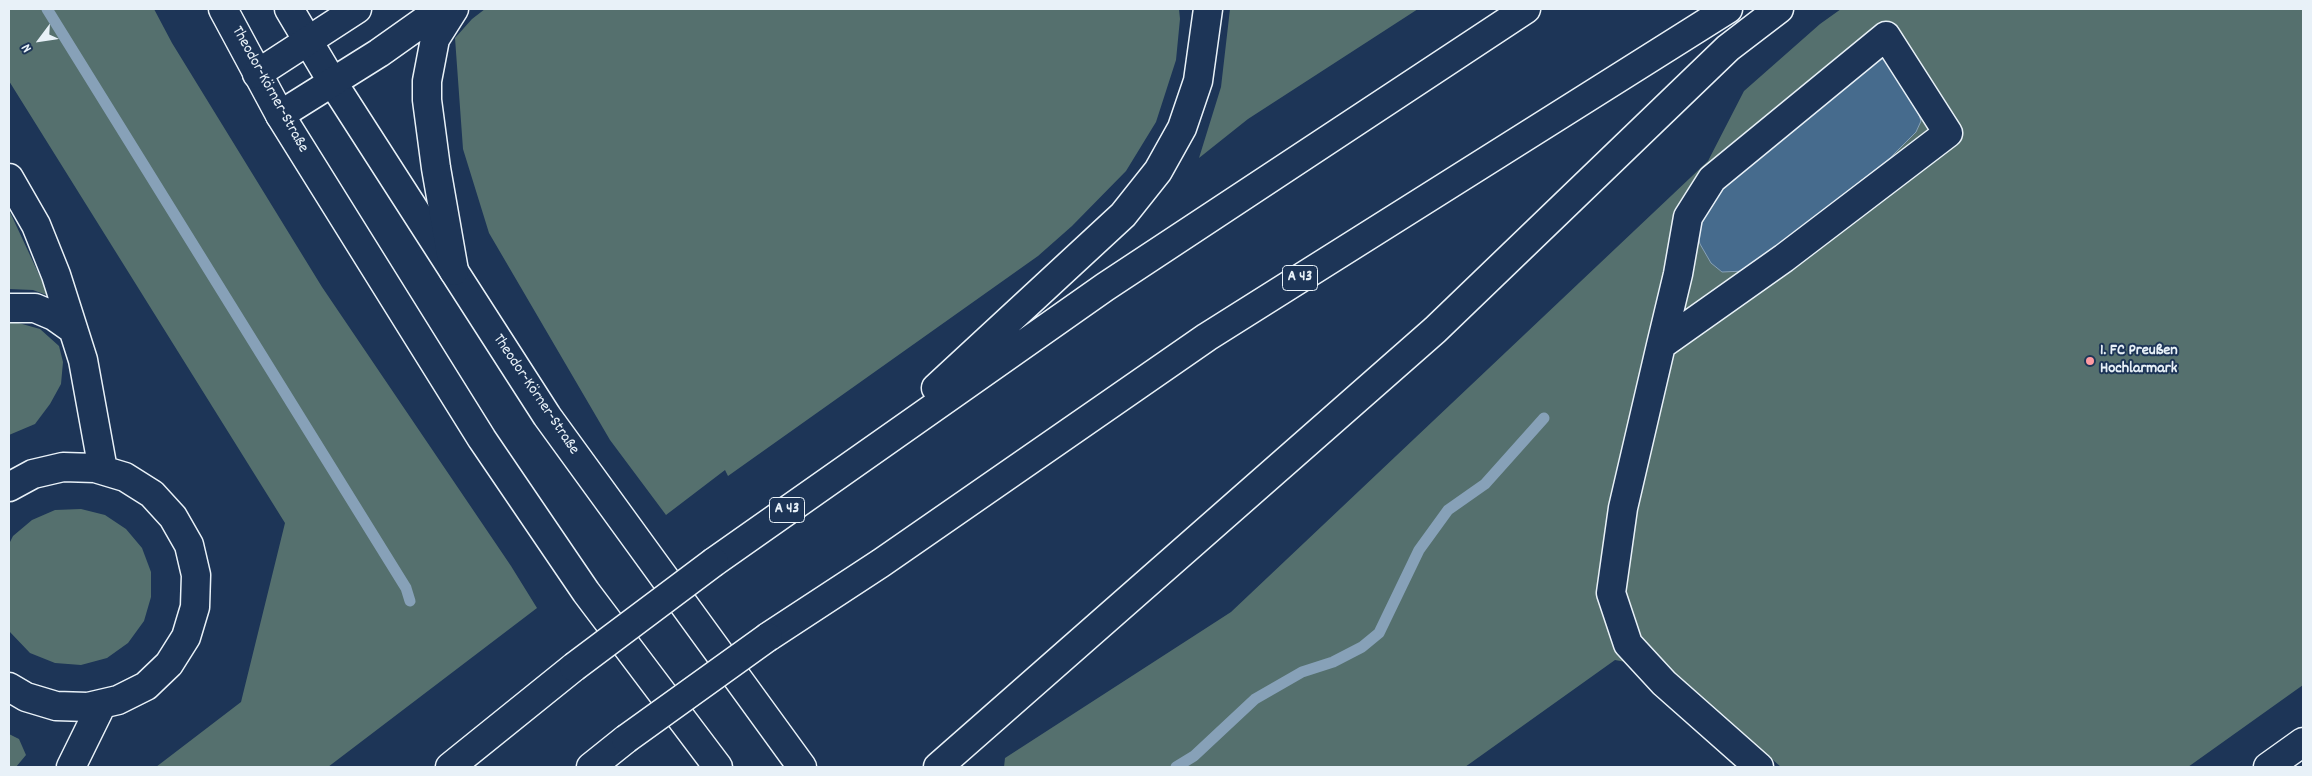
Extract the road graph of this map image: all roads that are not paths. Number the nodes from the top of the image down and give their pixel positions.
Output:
1 (223, 9) edge
2 (289, 9) edge
3 (356, 9) edge
4 (441, 9) edge
5 (454, 9) edge
6 (1208, 9) edge
7 (1526, 9) edge
8 (1728, 9) edge
9 (1780, 9) edge
10 (307, 40) junction
11 (257, 74) junction
12 (333, 83) junction
13 (280, 115) junction
14 (9, 178) edge
15 (454, 271) junction
16 (9, 308) edge
17 (72, 328) junction
18 (1661, 345) junction
19 (861, 458) junction
20 (103, 470) junction
21 (9, 487) edge
22 (9, 687) edge
23 (102, 704) junction
24 (2303, 742) edge
25 (946, 764) edge
26 (71, 767) edge
27 (450, 767) edge
28 (591, 767) edge
29 (718, 767) edge
30 (802, 767) edge
31 (1759, 767) edge
32 (2268, 767) edge

1 - 11 main road, Theodor-Körner-Straße
2 - 10 main road, Theodor-Körner-Straße
3 - 10 main road
4 - 12 main road
5 - 15 main road
6 - 19 main road
7 - 19 main road, A 43
8 - 28 main road, A 43, bridge
9 - 25 main road
10 - 11 main road
10 - 12 main road, Theodor-Körner-Straße
11 - 13 main road, Theodor-Körner-Straße
12 - 13 main road
12 - 15 main road, Theodor-Körner-Straße
13 - 29 main road, Theodor-Körner-Straße
14 - 17 main road
15 - 30 main road, Theodor-Körner-Straße
16 - 17 main road
17 - 20 main road
18 - 18 main road
18 - 31 main road
19 - 27 main road, A 43, bridge
20 - 21 main road
20 - 23 main road
22 - 23 main road
23 - 26 main road
24 - 32 main road

